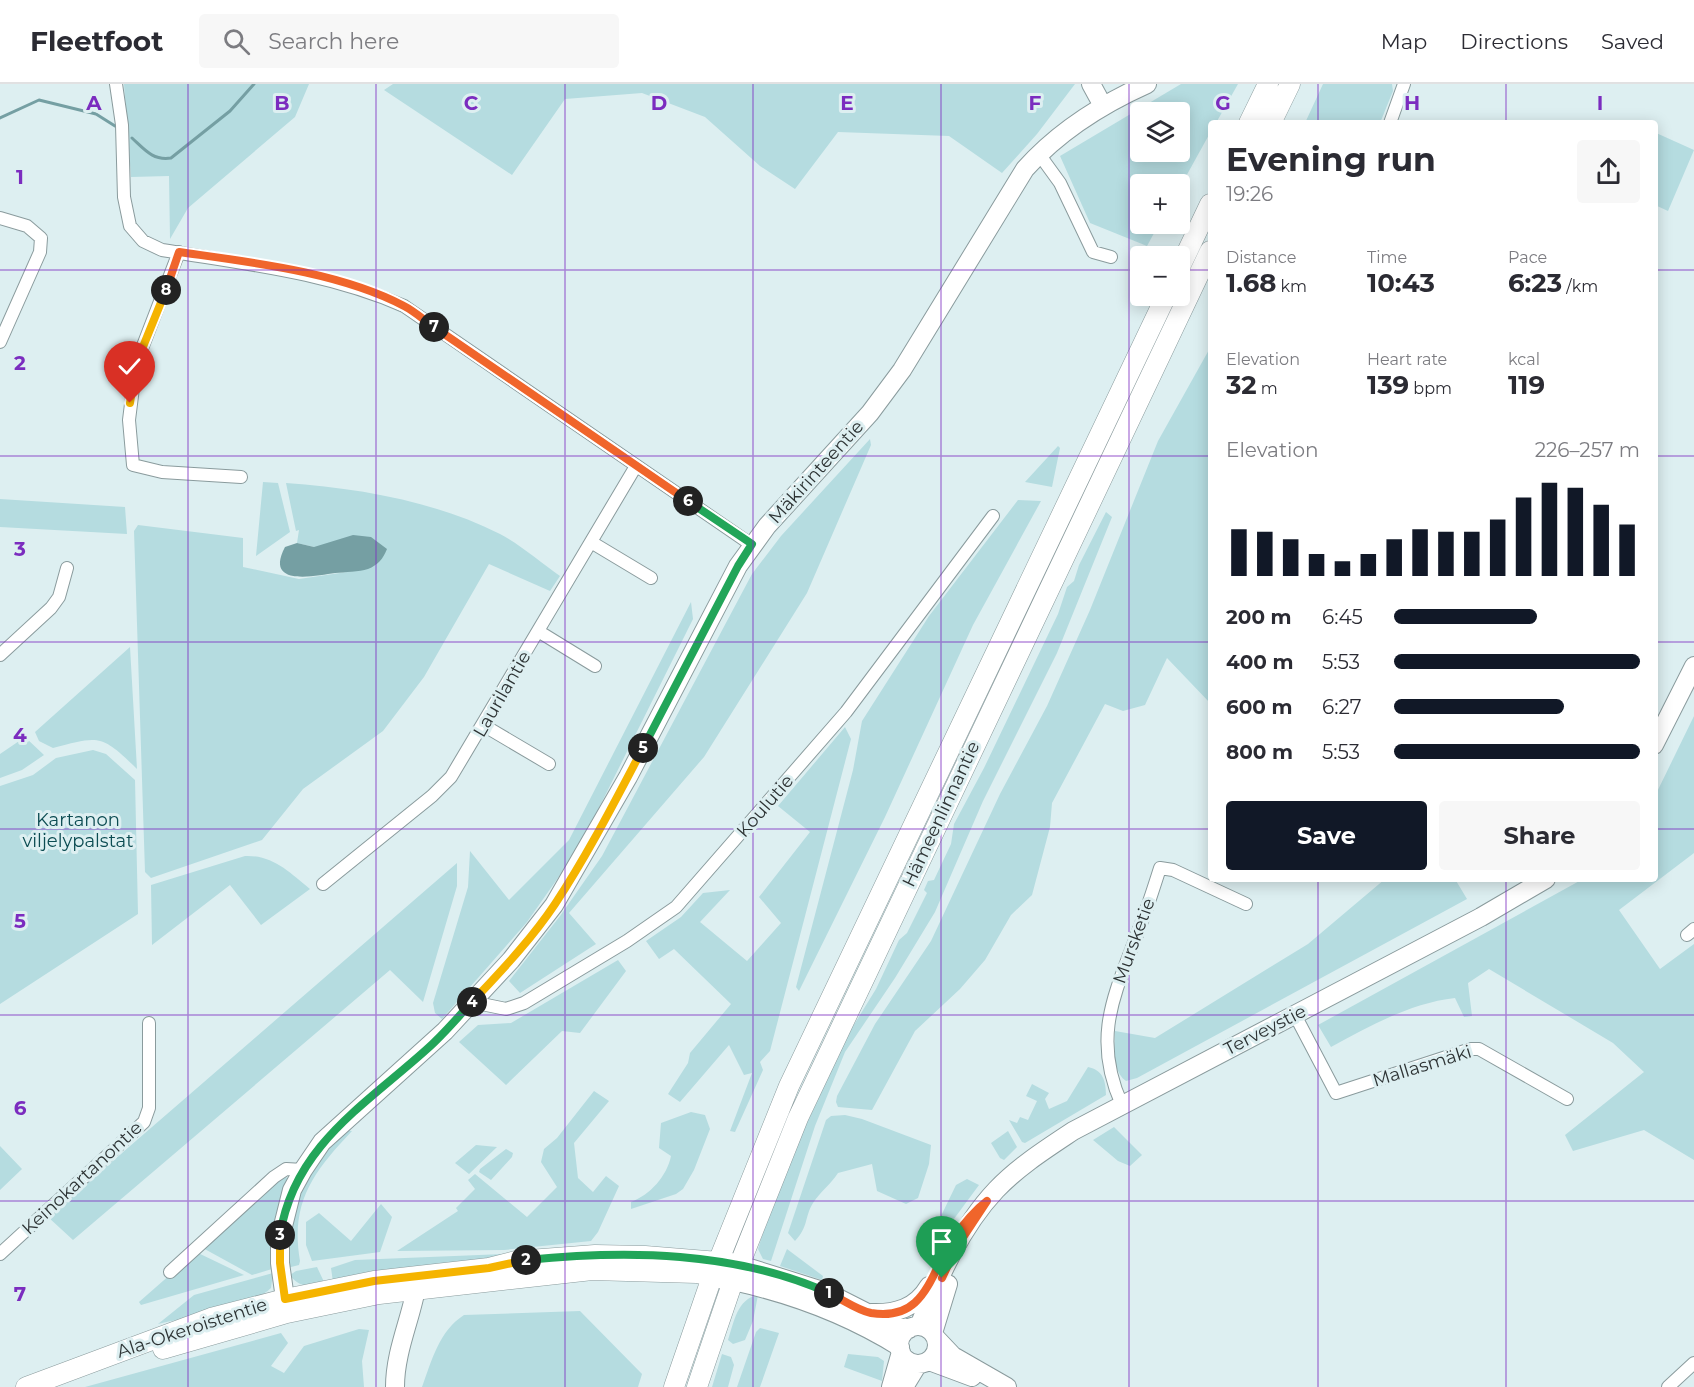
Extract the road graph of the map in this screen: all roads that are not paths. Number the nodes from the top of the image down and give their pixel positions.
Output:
1 (116, 84) edge
2 (1091, 84) edge
3 (1147, 84) edge
4 (1268, 84) edge
5 (1290, 84) edge
6 (1404, 84) edge
7 (1103, 106) junction
8 (1250, 120) edge
9 (1272, 120) edge
10 (1391, 120) edge
11 (1039, 154) junction
12 (1208, 208) edge
13 (0, 218) edge
14 (1190, 246) edge
15 (179, 252) junction
16 (1208, 254) edge
17 (1111, 257) dead end
18 (1161, 306) edge
19 (0, 342) edge
20 (636, 466) junction
21 (241, 477) dead end
22 (993, 516) dead end
23 (591, 542) junction
24 (752, 544) junction
25 (67, 568) dead end
26 (651, 578) dead end
27 (538, 632) junction
28 (0, 655) edge
29 (595, 666) dead end
30 (1694, 666) edge
31 (483, 725) junction
32 (1658, 736) edge
33 (549, 764) dead end
34 (1541, 882) edge
35 (323, 884) dead end
36 (1246, 904) dead end
37 (472, 1002) junction
38 (1295, 1015) junction
39 (149, 1023) dead end
40 (1567, 1099) dead end
41 (1122, 1105) junction
42 (303, 1170) junction
43 (990, 1198) junction
44 (0, 1254) edge
45 (716, 1269) junction
46 (170, 1272) dead end
47 (737, 1273) junction
48 (418, 1283) junction
49 (286, 1306) junction
50 (869, 1313) junction
51 (924, 1332) junction
52 (900, 1349) junction
53 (923, 1363) junction
54 (1694, 1363) edge
55 (27, 1387) edge
56 (395, 1387) edge
57 (674, 1387) edge
58 (697, 1387) edge
59 (891, 1387) edge
60 (904, 1387) edge
61 (998, 1387) edge
62 (1007, 1387) edge
63 (1668, 1387) edge

1 - 15 street
2 - 7 street
3 - 7 street, Mäkirinteentie
4 - 8 main road
5 - 9 main road
6 - 10 street
7 - 11 street, Mäkirinteentie
11 - 17 street
11 - 24 street, Mäkirinteentie
12 - 14 main road
13 - 19 street
15 - 20 street
15 - 21 street
16 - 47 main road, Hämeenlinnantie
18 - 45 main road, Hämeenlinnantie
20 - 23 street, Laurilantie
20 - 24 street
22 - 37 street, Koulutie
23 - 26 street
23 - 27 street, Laurilantie
24 - 37 street, Mäkirinteentie
25 - 28 street
27 - 29 street
27 - 31 street, Laurilantie
30 - 32 street
31 - 33 street
31 - 35 street, Laurilantie
34 - 38 street, Terveystie
36 - 41 street, Mursketie
37 - 42 street, Mäkirinteentie
38 - 40 street, Mallasmäki
38 - 41 street, Terveystie
39 - 44 street, Keinokartanontie
41 - 43 street, Terveystie
42 - 46 street
42 - 49 street, Mäkirinteentie
43 - 50 street, Terveystie
43 - 51 street, Terveystie
45 - 47 main road, Ala-Okeroistentie
45 - 48 main road, Ala-Okeroistentie
45 - 57 main road, Hämeenlinnantie
47 - 50 street
47 - 52 street
47 - 58 main road, Hämeenlinnantie
48 - 49 main road, Ala-Okeroistentie
48 - 56 street
49 - 55 main road, Ala-Okeroistentie
50 - 51 street
51 - 52 street
51 - 53 street
51 - 62 street
52 - 53 street
52 - 59 street
53 - 60 street
53 - 61 street
54 - 63 street

